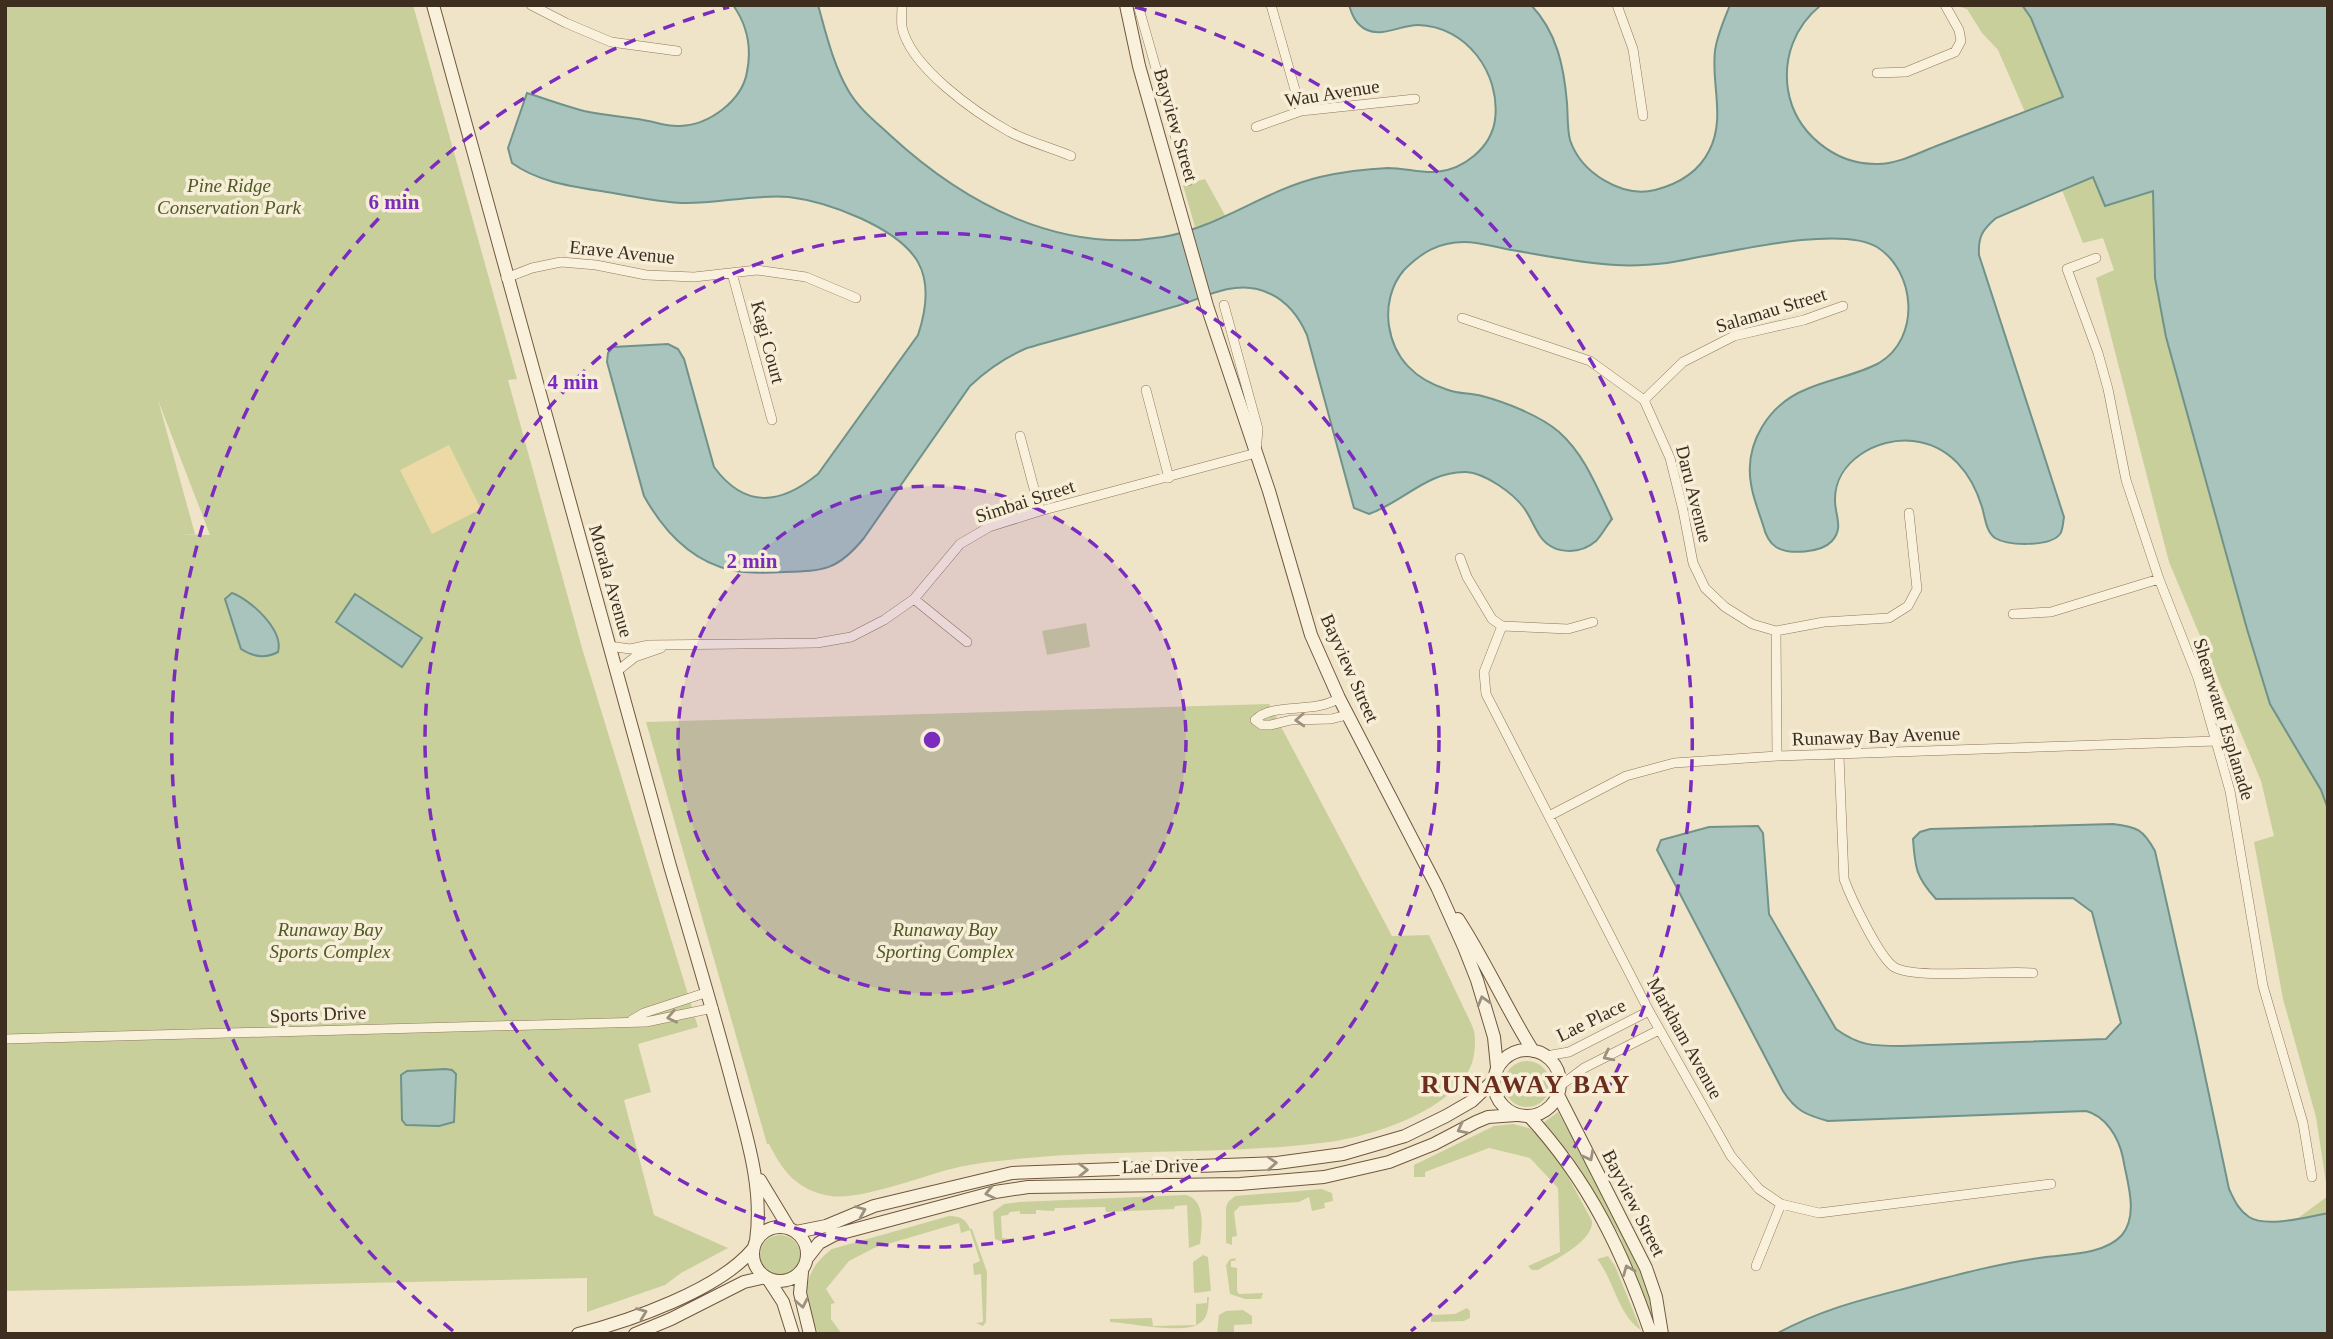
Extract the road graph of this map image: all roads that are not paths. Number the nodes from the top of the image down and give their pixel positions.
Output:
1 (433, 5) edge
2 (531, 5) edge
3 (902, 5) edge
4 (1126, 5) edge
5 (1138, 5) edge
6 (1271, 5) edge
7 (1617, 5) edge
8 (1945, 5) edge
9 (677, 51) dead end
10 (1877, 73) dead end
11 (1415, 99) dead end
12 (1301, 111) junction
13 (1643, 116) dead end
14 (1256, 127) dead end
15 (1072, 156) dead end
16 (1188, 181) dead end
17 (2096, 258) dead end
18 (732, 273) junction
19 (506, 278) junction
20 (856, 298) dead end
21 (1224, 304) dead end
22 (1843, 306) dead end
23 (1462, 318) dead end
24 (1146, 390) dead end
25 (1644, 400) junction
26 (772, 419) dead end
27 (1020, 436) dead end
28 (1256, 453) junction
29 (1169, 478) junction
30 (1040, 511) junction
31 (1909, 513) dead end
32 (1460, 558) dead end
33 (2159, 579) junction
34 (914, 599) junction
35 (2013, 614) dead end
36 (1593, 622) dead end
37 (1502, 626) junction
38 (1776, 631) junction
39 (967, 642) dead end
40 (669, 645) junction
41 (609, 646) junction
42 (616, 672) junction
43 (1339, 698) junction
44 (1347, 715) junction
45 (2216, 741) junction
46 (1777, 756) junction
47 (1839, 756) junction
48 (1549, 816) junction
49 (1437, 887) junction
50 (2033, 972) dead end
51 (708, 992) junction
52 (713, 1008) junction
53 (1649, 1011) junction
54 (631, 1021) junction
55 (1659, 1030) junction
56 (5, 1039) edge
57 (1533, 1051) junction
58 (1546, 1056) junction
59 (1497, 1067) junction
60 (1493, 1081) junction
61 (1559, 1091) junction
62 (1516, 1115) junction
63 (1529, 1116) junction
64 (1398, 1138) junction
65 (1389, 1163) junction
66 (754, 1167) junction
67 (2312, 1177) dead end
68 (2051, 1184) dead end
69 (1781, 1204) junction
70 (793, 1230) junction
71 (755, 1245) junction
72 (808, 1257) junction
73 (1756, 1266) dead end
74 (802, 1272) junction
75 (767, 1278) junction
76 (578, 1334) edge
77 (635, 1334) edge
78 (793, 1334) edge
79 (810, 1334) edge
80 (1651, 1334) edge
81 (1662, 1334) edge

1 - 19 main road, Morala Avenue
2 - 9 street
3 - 15 street
4 - 28 main road, Bayview Street
5 - 16 street, Bayview Street
6 - 12 street
7 - 13 street
8 - 10 street
11 - 12 street, Wau Avenue
12 - 14 street, Wau Avenue
17 - 33 street, Shearwater Esplanade
18 - 19 street, Erave Avenue
18 - 20 street, Erave Avenue
18 - 26 street, Kagi Court
19 - 41 main road, Morala Avenue
21 - 28 street, Bayview Street
22 - 25 street, Salamau Street
23 - 25 street
24 - 29 street
25 - 38 street, Daru Avenue
27 - 30 street
28 - 29 street, Simbai Street
28 - 43 main road, Bayview Street
29 - 30 street, Simbai Street
30 - 34 street, Simbai Street
31 - 38 street
32 - 37 street
33 - 35 street
33 - 45 street, Shearwater Esplanade
34 - 39 street
34 - 40 street, Simbai Street
36 - 37 street
37 - 48 street, Markham Avenue
38 - 46 street
40 - 41 street, Simbai Street
40 - 42 street, Simbai Street
41 - 42 main road, Morala Avenue
42 - 51 main road, Morala Avenue
43 - 44 main road, Bayview Street
44 -> 43 street
44 - 49 main road, Bayview Street
45 - 47 street, Runaway Bay Avenue
45 - 67 street, Shearwater Esplanade
46 - 47 street, Runaway Bay Avenue
46 - 48 street, Runaway Bay Avenue
47 - 50 street
48 - 53 street, Markham Avenue
49 - 57 main road, Bayview Street
59 -> 49 main road, Bayview Street
51 - 52 main road, Morala Avenue
51 - 54 street, Sports Drive
52 -> 54 street, Sports Drive
52 - 66 main road, Morala Avenue
53 - 55 street, Markham Avenue
53 - 58 street, Lae Place
54 - 56 street, Sports Drive
55 -> 61 street, Lae Place
55 - 69 street, Markham Avenue
57 - 58 main road
57 - 59 main road
58 - 61 main road
59 - 60 main road
60 - 62 main road
60 - 64 main road, Lae Drive
61 - 63 main road
61 -> 81 main road, Bayview Street
62 - 63 main road
62 -> 65 main road, Lae Drive
80 -> 63 main road, Bayview Street
64 - 65 main road
70 -> 64 main road, Lae Drive
65 -> 72 main road, Lae Drive
66 - 70 main road, Morala Avenue
66 - 71 main road, Morala Avenue
68 - 69 street, Markham Avenue
69 - 73 street
70 - 71 main road
70 - 72 main road
71 - 75 main road
76 -> 71 main road
72 - 74 main road
74 - 75 main road
74 -> 79 main road
75 - 77 main road
75 - 78 main road

